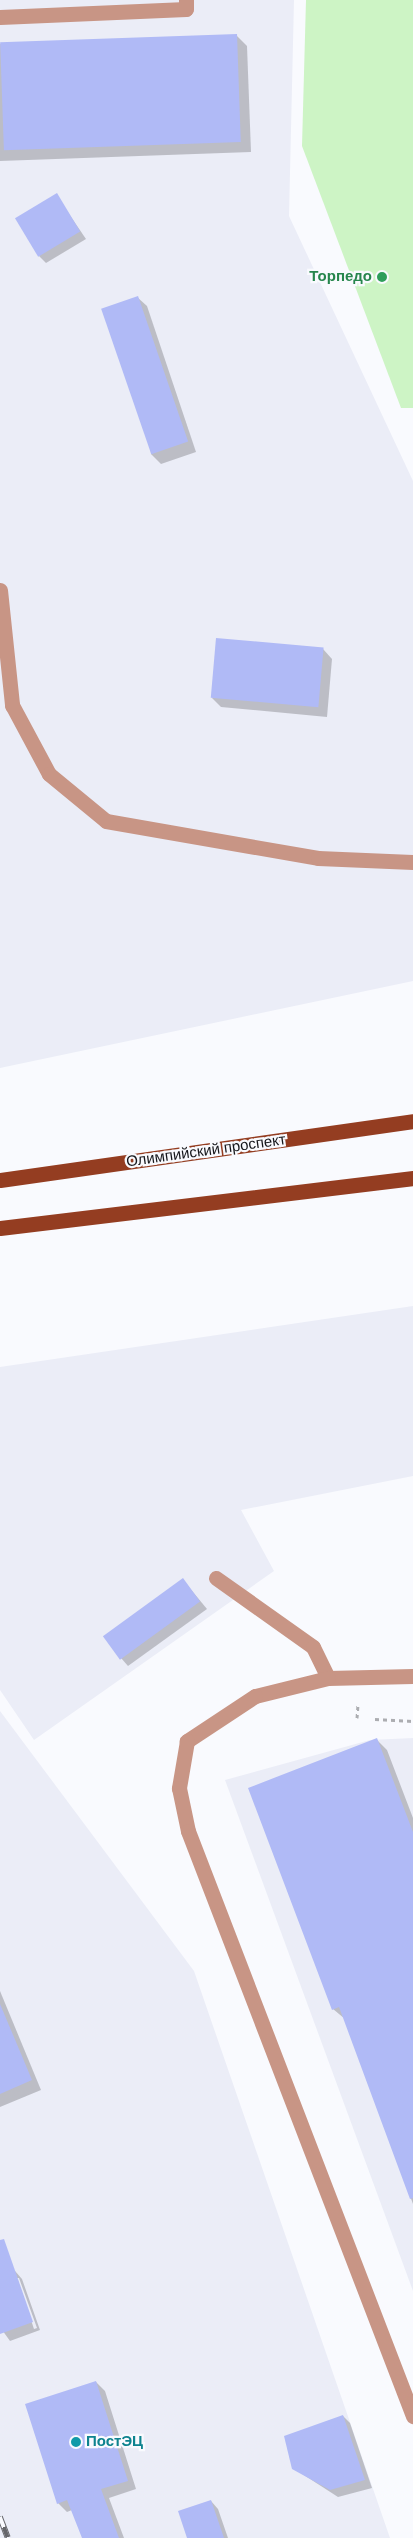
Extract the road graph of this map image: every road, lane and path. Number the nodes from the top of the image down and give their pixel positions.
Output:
1 (186, 0) edge
2 (0, 17) edge
3 (0, 590) edge
4 (413, 862) edge
5 (413, 1121) edge
6 (413, 1178) edge
7 (0, 1180) edge
8 (0, 1228) edge
9 (216, 1578) dead end
10 (413, 1676) edge
11 (328, 1678) junction
12 (375, 1719) dead end
13 (413, 1720) edge
14 (413, 2416) edge

1 - 2 street
3 - 4 street
5 - 7 main road, Олимпийский проспект
6 - 8 main road
9 - 11 street
10 - 11 street
11 - 14 street
12 - 13 path

